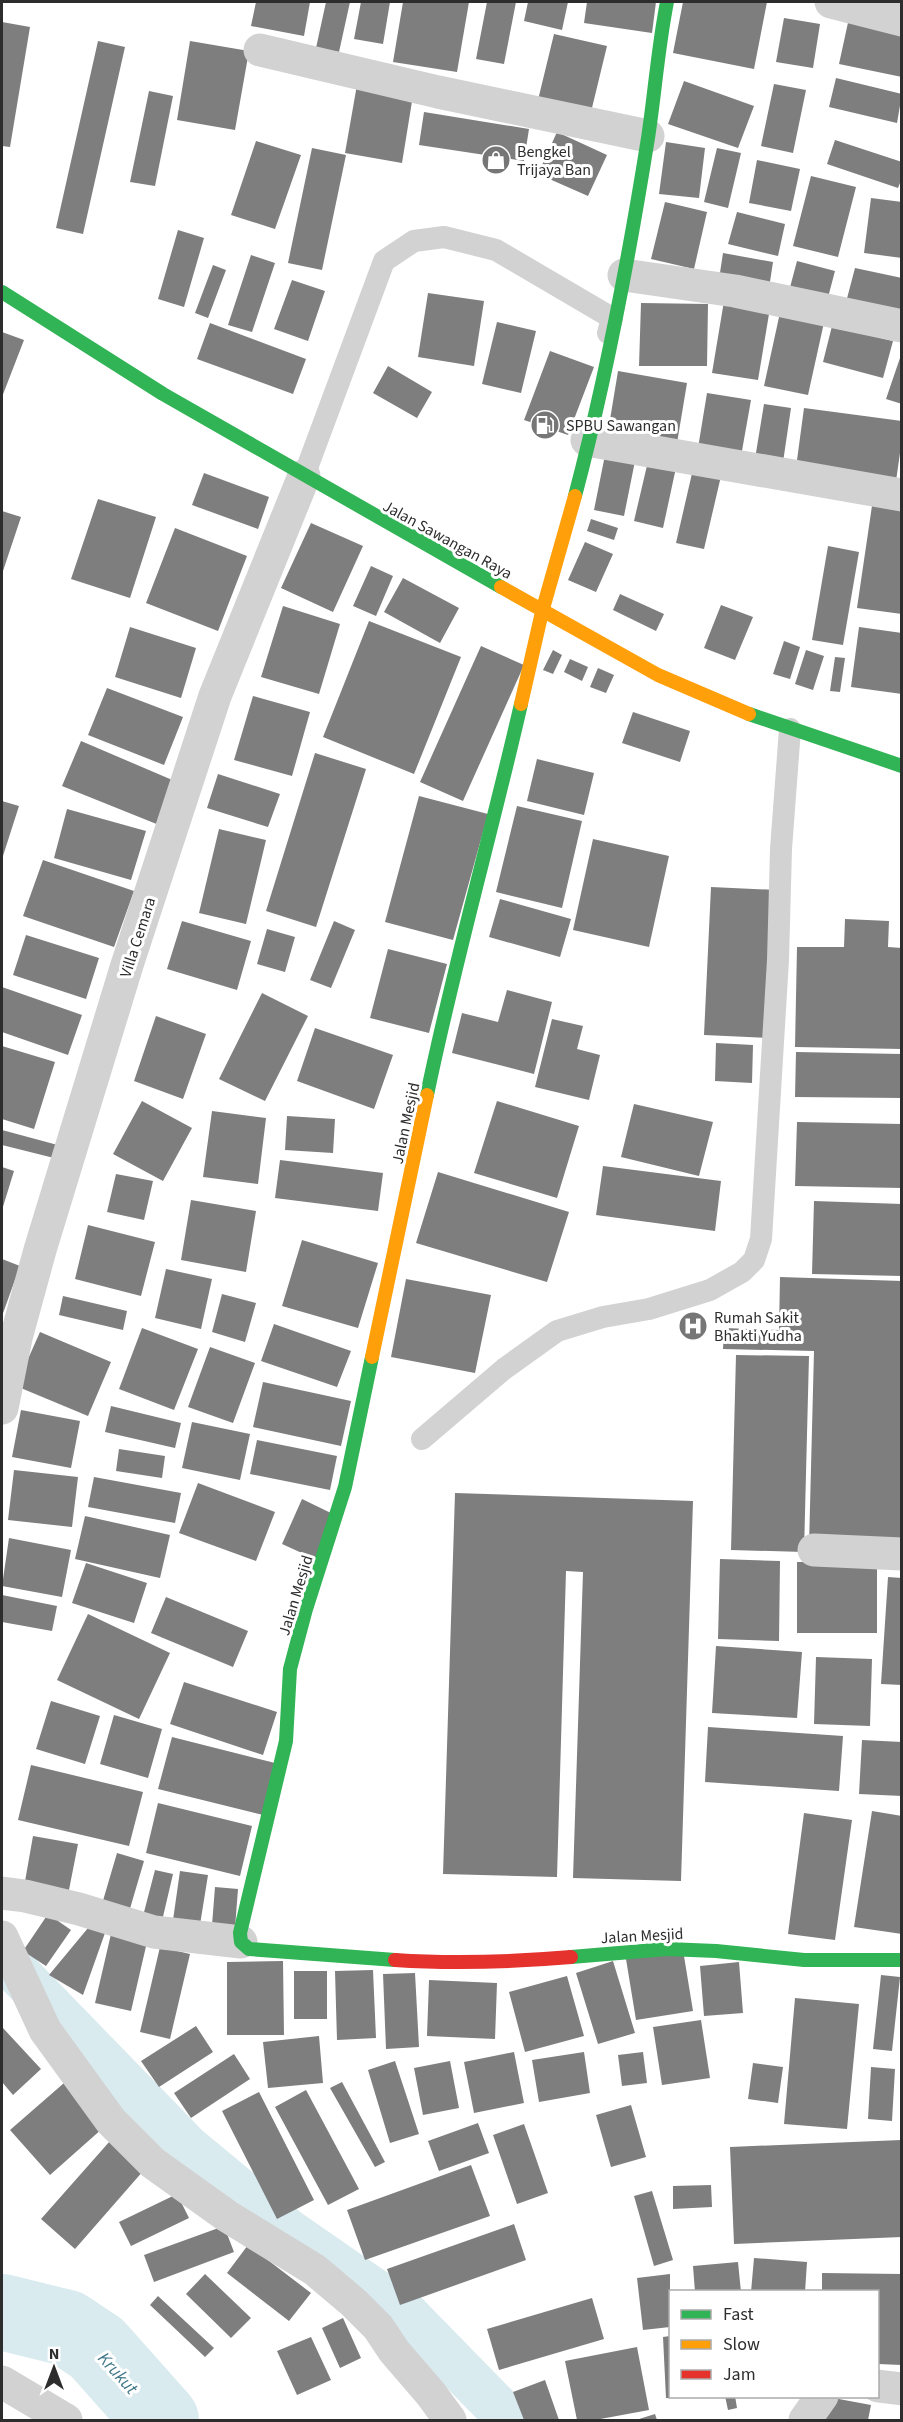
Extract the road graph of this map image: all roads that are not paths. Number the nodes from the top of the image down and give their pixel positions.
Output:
1 (667, 2) edge
2 (831, 2) edge
3 (902, 20) edge
4 (260, 50) dead end
5 (648, 136) junction
6 (624, 275) junction
7 (2, 292) edge
8 (902, 326) edge
9 (587, 440) junction
10 (304, 476) junction
11 (902, 495) edge
12 (537, 608) junction
13 (790, 729) junction
14 (902, 766) edge
15 (2, 1408) edge
16 (422, 1439) dead end
17 (814, 1550) dead end
18 (902, 1554) edge
19 (2, 1893) edge
20 (2, 1937) edge
21 (242, 1942) junction
22 (902, 1960) edge
23 (2, 2382) edge
24 (879, 2386) edge
25 (902, 2389) edge
26 (821, 2398) edge
27 (66, 2421) edge
28 (450, 2421) edge
29 (805, 2421) edge

1 - 5 main road, Jalan Mesjid
2 - 3 street
4 - 5 street
5 - 6 main road, Jalan Mesjid
6 - 8 street
6 - 9 main road, Jalan Mesjid
7 - 10 main road, Jalan Sawangan Raya
9 - 11 street
9 - 12 main road, Jalan Mesjid
10 - 12 main road, Jalan Sawangan Raya
10 - 12 lane
10 - 15 street, Villa Cemara
12 - 13 main road, Jalan Sawangan Raya
12 - 21 main road, Jalan Mesjid
13 - 14 main road, Jalan Sawangan Raya
13 - 16 lane
17 - 18 street
19 - 21 street
20 - 28 street
21 - 22 main road, Jalan Mesjid
23 - 27 street
24 - 25 street
26 - 29 street

